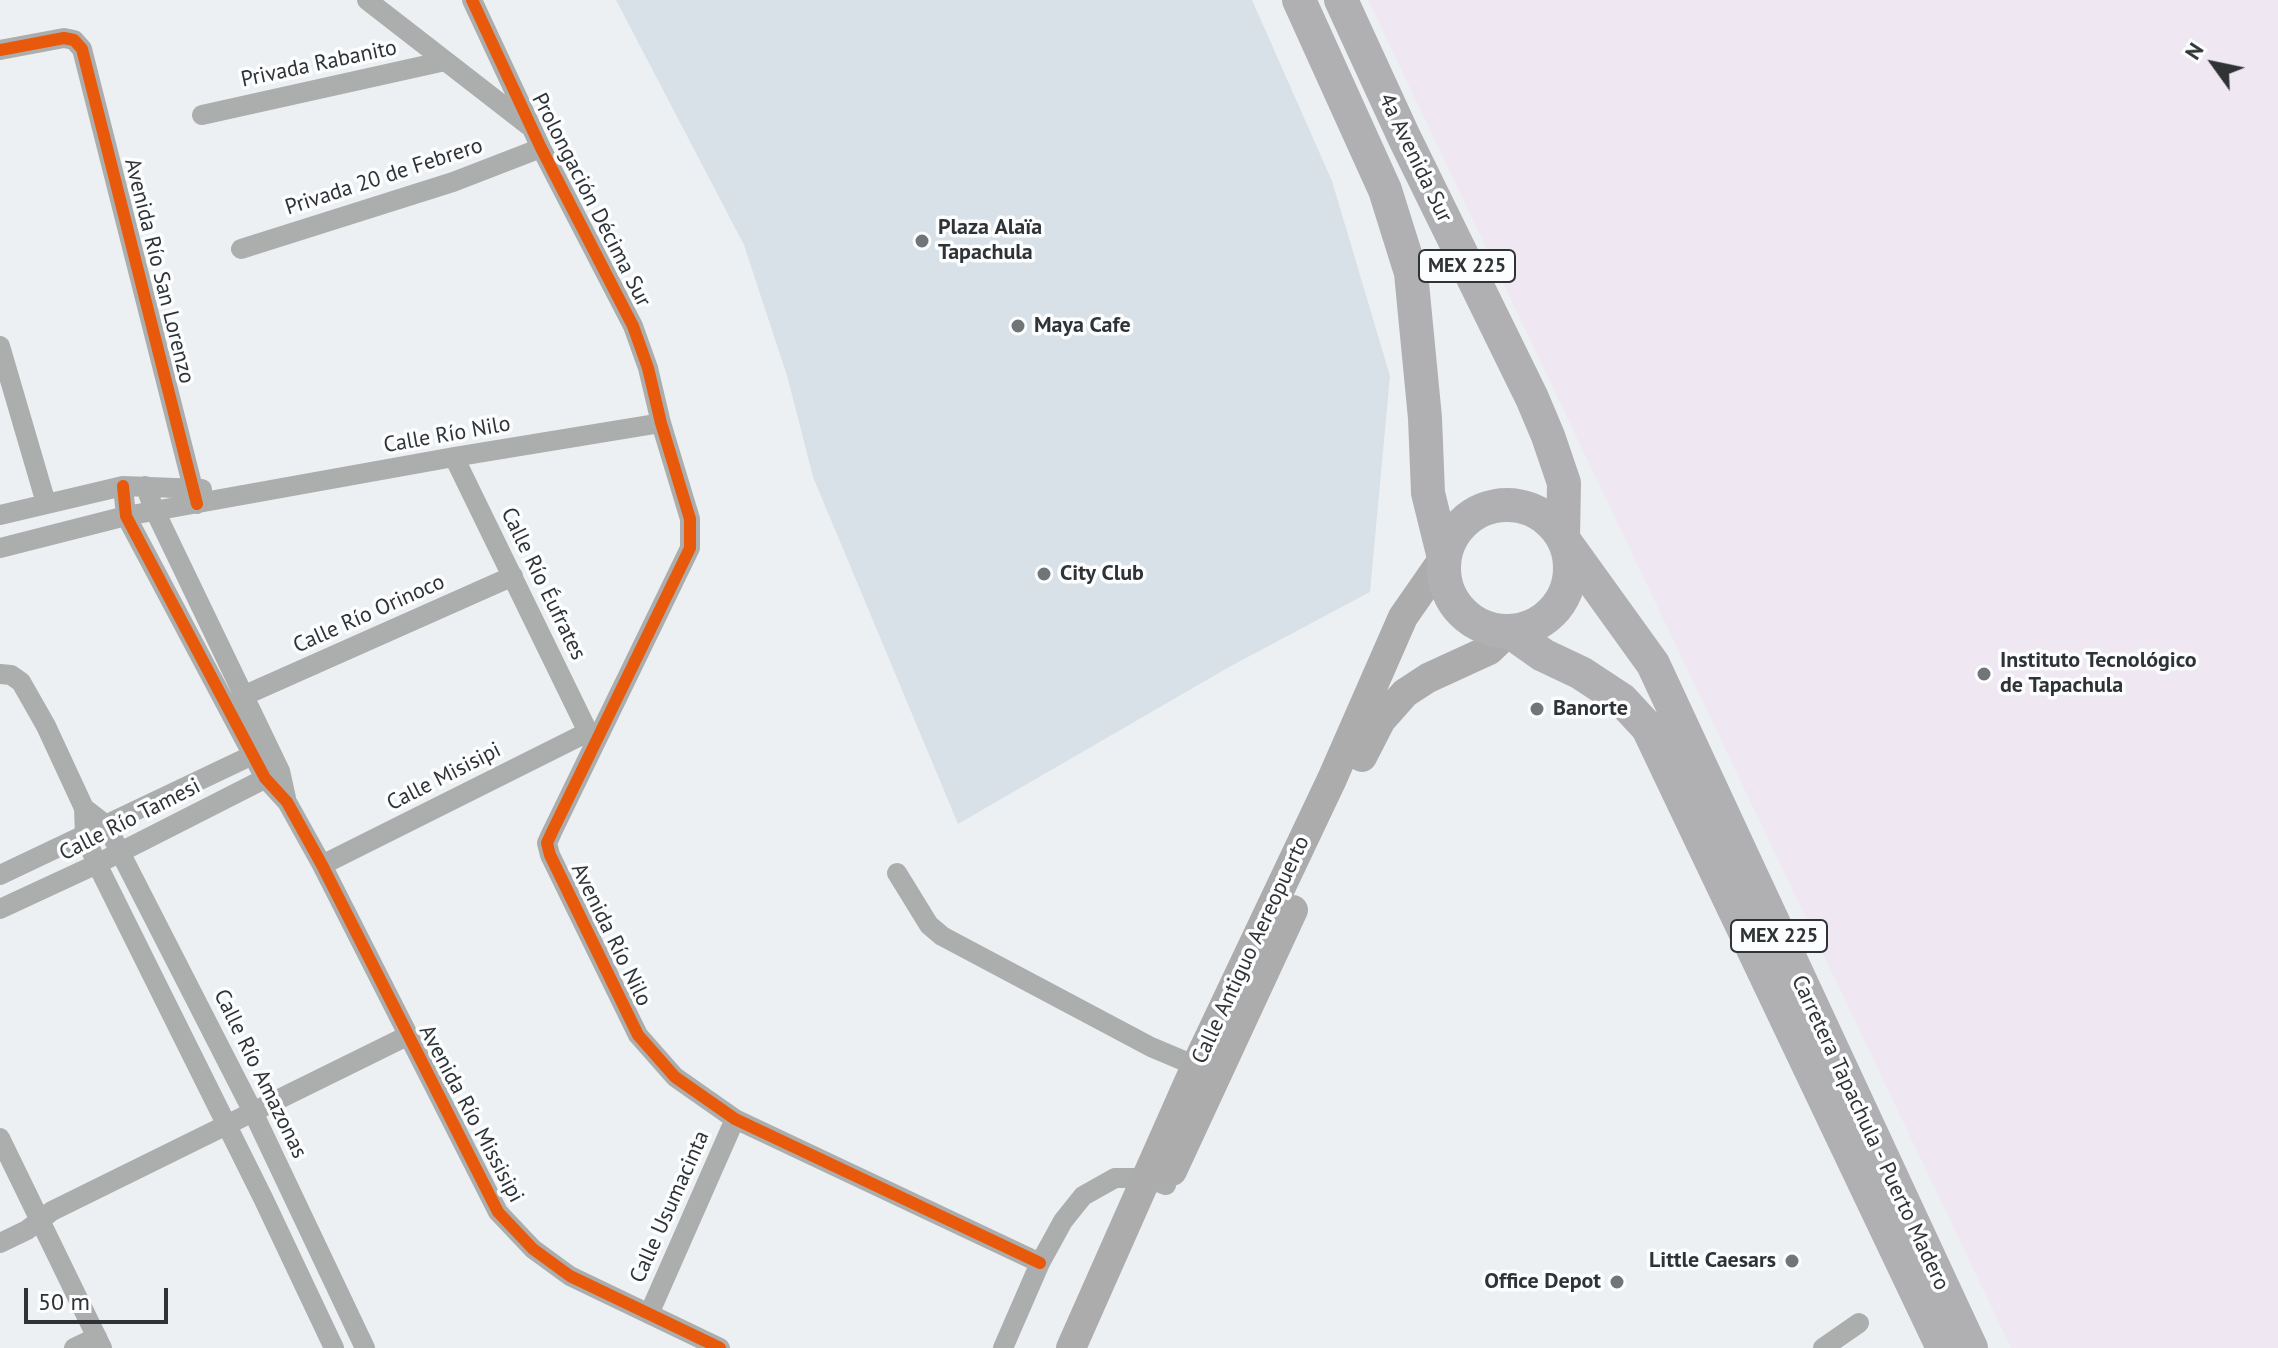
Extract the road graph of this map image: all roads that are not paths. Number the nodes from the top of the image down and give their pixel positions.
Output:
1 (367, 0) edge
2 (472, 0) edge
3 (1299, 0) edge
4 (1341, 0) edge
5 (0, 50) edge
6 (445, 61) junction
7 (202, 115) dead end
8 (531, 128) junction
9 (541, 148) junction
10 (241, 249) dead end
11 (1, 355) edge
12 (661, 423) junction
13 (454, 457) junction
14 (123, 486) junction
15 (145, 486) junction
16 (195, 495) junction
17 (46, 503) junction
18 (155, 511) junction
19 (0, 515) edge
20 (126, 516) junction
21 (1563, 539) junction
22 (0, 548) edge
23 (1444, 558) junction
24 (513, 576) junction
25 (1509, 631) junction
26 (0, 674) edge
27 (243, 696) junction
28 (594, 734) junction
29 (260, 751) junction
30 (272, 775) junction
31 (84, 808) junction
32 (106, 825) junction
33 (85, 836) junction
34 (120, 852) junction
35 (97, 864) junction
36 (322, 865) junction
37 (897, 873) dead end
38 (0, 875) edge
39 (0, 909) edge
40 (407, 1036) junction
41 (1196, 1066) junction
42 (253, 1112) junction
43 (735, 1119) junction
44 (225, 1124) junction
45 (0, 1138) edge
46 (1157, 1181) junction
47 (40, 1220) junction
48 (0, 1243) edge
49 (1040, 1263) junction
50 (649, 1314) junction
51 (1859, 1323) dead end
52 (100, 1342) edge
53 (74, 1348) edge
54 (334, 1348) edge
55 (365, 1348) edge
56 (720, 1348) edge
57 (1003, 1348) edge
58 (1071, 1348) edge
59 (1092, 1348) edge
60 (1823, 1348) edge
61 (1943, 1348) edge
62 (1971, 1348) edge

1 - 6 street
2 - 8 street, Prolongación Décima Sur
3 - 23 main road, 4a Avenida Sur / MEX 225
4 - 21 main road, 4a Avenida Sur / MEX 225
5 - 16 street, Avenida Río San Lorenzo
6 - 7 street, Privada Rabanito
6 - 8 street
8 - 9 street, Prolongación Décima Sur
9 - 10 street, Privada 20 de Febrero
9 - 12 street, Prolongación Décima Sur
11 - 17 street
12 - 13 street, Calle Río Nilo
12 - 28 street, Avenida Río Nilo
13 - 16 street, Calle Río Nilo
13 - 24 street, Calle Río Éufrates
14 - 15 street, Calle Río Nilo
14 - 17 street, Calle Río Nilo
14 - 20 street
15 - 16 street, Calle Río Nilo
15 - 18 street
16 - 18 street, Calle Río Nilo
17 - 19 street, Calle Río Nilo
18 - 20 street, Calle Río Nilo
18 - 27 street
20 - 22 street, Calle Río Nilo
20 - 29 street
21 - 23 main road
21 - 25 main road
21 - 62 main road, Carretera Tapachula - Puerto Madero / MEX 225
23 - 25 main road
23 - 41 main road, Calle Antiguo Aereopuerto
24 - 27 street, Calle Río Orinoco
24 - 28 street, Calle Río Éufrates
25 - 46 main road, Calle Antiguo Aereopuerto
25 - 61 main road, Carretera Tapachula - Puerto Madero / MEX 225
26 - 31 street
27 - 29 street
28 - 36 street, Calle Misisipi
28 - 43 street, Avenida Río Nilo
29 - 30 street
29 - 32 street, Calle Río Tamesi
30 - 34 street, Calle Río Tamesi
30 - 36 street, Avenida Río Missisipi
31 - 32 street
31 - 33 street
32 - 33 street, Calle Río Tamesi
32 - 34 street, Calle Río Amazonas
33 - 35 street
33 - 38 street, Calle Río Tamesi
34 - 35 street, Calle Río Tamesi
34 - 42 street, Calle Río Amazonas
35 - 39 street, Calle Río Tamesi
35 - 44 street
36 - 40 street, Avenida Río Missisipi
37 - 41 street
40 - 42 street
40 - 50 street, Avenida Río Missisipi
41 - 46 main road, Calle Antiguo Aereopuerto
42 - 44 street
42 - 55 street, Calle Río Amazonas
43 - 49 street, Avenida Río Nilo
43 - 50 street, Calle Usumacinta
44 - 47 street
44 - 54 street
45 - 47 street
46 - 49 street
46 - 58 main road, Calle Antiguo Aereopuerto
46 - 59 main road, Calle Antiguo Aereopuerto
47 - 48 street
47 - 52 street
49 - 57 street
50 - 56 street, Avenida Río Missisipi
51 - 60 street
52 - 53 street

